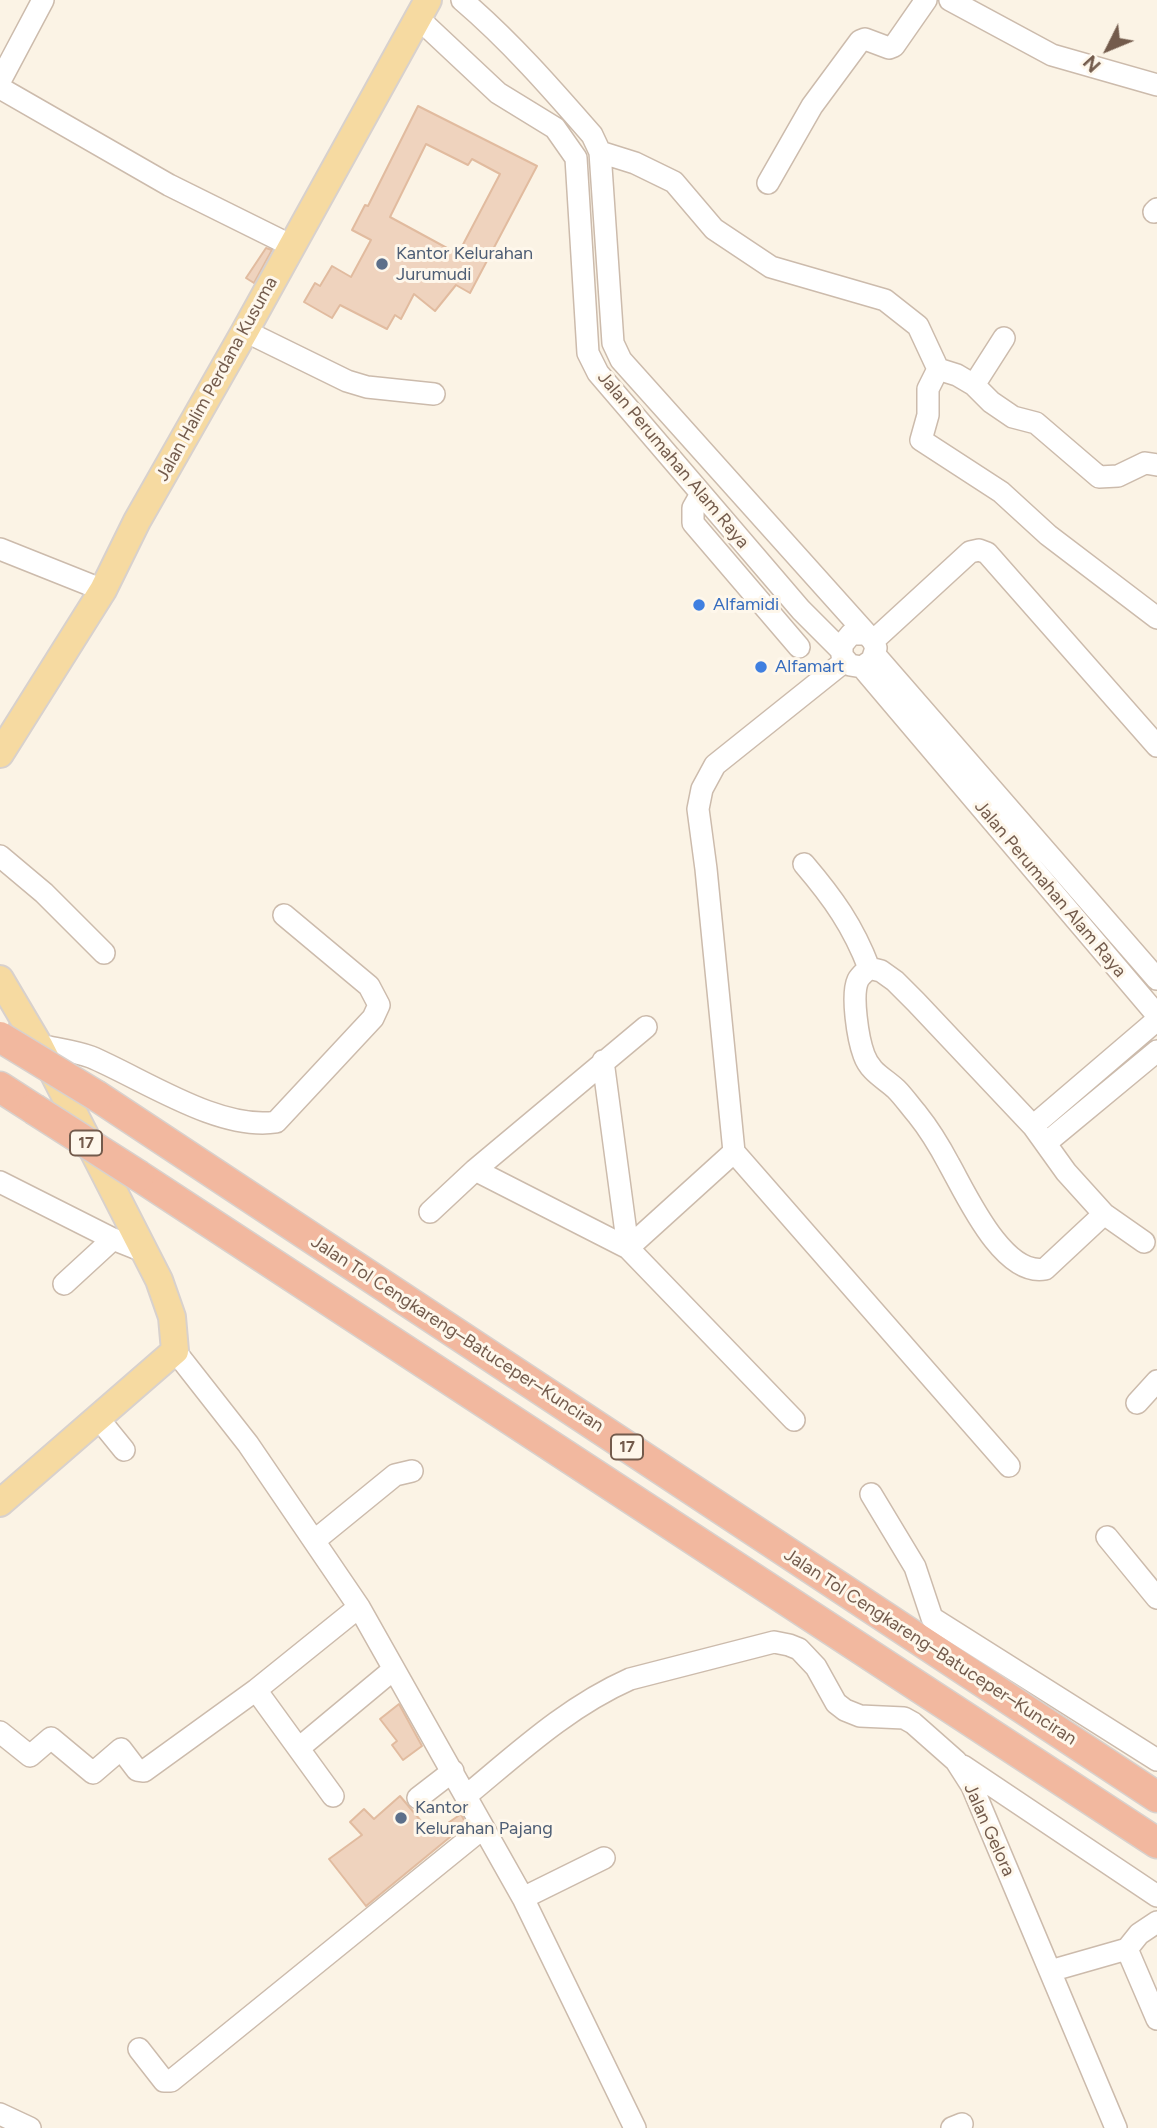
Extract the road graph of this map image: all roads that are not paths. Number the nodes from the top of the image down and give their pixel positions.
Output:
1 (43, 0) edge
2 (462, 0) edge
3 (926, 0) edge
4 (950, 0) edge
5 (423, 9) edge
6 (0, 81) edge
7 (1157, 85) edge
8 (0, 89) edge
9 (600, 152) junction
10 (768, 183) dead end
11 (292, 246) junction
12 (245, 331) junction
13 (1004, 338) dead end
14 (621, 360) junction
15 (938, 369) junction
16 (598, 373) junction
17 (974, 385) junction
18 (434, 394) dead end
19 (1157, 465) edge
20 (701, 494) junction
21 (0, 549) edge
22 (753, 554) junction
23 (733, 571) junction
24 (103, 590) junction
25 (801, 610) junction
26 (1157, 618) edge
27 (781, 627) junction
28 (799, 647) dead end
29 (860, 651) junction
30 (1157, 746) edge
31 (0, 754) edge
32 (0, 856) edge
33 (804, 864) dead end
34 (284, 915) dead end
35 (104, 953) dead end
36 (869, 968) junction
37 (0, 979) edge
38 (1157, 979) edge
39 (1157, 1015) edge
40 (1157, 1020) edge
41 (646, 1027) dead end
42 (0, 1037) edge
43 (39, 1045) junction
44 (1157, 1051) edge
45 (603, 1061) junction
46 (0, 1087) edge
47 (1039, 1135) junction
48 (734, 1152) junction
49 (475, 1170) junction
50 (0, 1182) edge
51 (430, 1212) dead end
52 (1104, 1214) junction
53 (113, 1239) junction
54 (1144, 1242) dead end
55 (628, 1248) junction
56 (143, 1251) junction
57 (64, 1284) dead end
58 (175, 1351) junction
59 (1157, 1381) edge
60 (1137, 1403) dead end
61 (98, 1418) junction
62 (794, 1420) dead end
63 (124, 1450) dead end
64 (1009, 1466) dead end
65 (412, 1471) dead end
66 (871, 1494) dead end
67 (0, 1503) edge
68 (1107, 1536) dead end
69 (314, 1541) junction
70 (1157, 1598) edge
71 (359, 1606) junction
72 (394, 1669) junction
73 (256, 1690) junction
74 (0, 1732) edge
75 (299, 1748) junction
76 (1157, 1760) edge
77 (956, 1761) junction
78 (453, 1771) junction
79 (333, 1796) dead end
80 (466, 1796) junction
81 (1157, 1797) edge
82 (418, 1798) dead end
83 (483, 1828) junction
84 (1157, 1843) edge
85 (604, 1858) dead end
86 (1157, 1896) edge
87 (523, 1898) junction
88 (1157, 1922) edge
89 (1127, 1949) junction
90 (1050, 1971) junction
91 (1157, 2019) edge
92 (139, 2049) dead end
93 (0, 2114) edge
94 (30, 2128) edge
95 (635, 2128) edge
96 (1116, 2128) edge

1 - 6 street
2 - 9 street, Jalan Perumahan Alam Raya
3 - 10 street
4 - 7 street
5 - 11 main road, Jalan Halim Perdana Kusuma
5 - 16 street, Jalan Perumahan Alam Raya
8 - 11 street
9 - 14 street, Jalan Perumahan Alam Raya
9 - 15 street
11 - 12 main road, Jalan Halim Perdana Kusuma
12 - 18 street
12 - 24 main road, Jalan Halim Perdana Kusuma
13 - 17 street
14 - 16 street
14 - 29 street, Jalan Perumahan Alam Raya
15 - 17 street
15 - 26 street
16 - 20 street, Jalan Perumahan Alam Raya
17 - 19 street
20 - 22 street, Jalan Perumahan Alam Raya
20 - 23 street
21 - 24 street
22 - 23 street
22 - 25 street, Jalan Perumahan Alam Raya
23 - 27 street
24 - 31 main road, Jalan Halim Perdana Kusuma
25 - 27 street
25 - 29 street, Jalan Perumahan Alam Raya
27 - 28 street
29 - 30 street
29 - 38 street, Jalan Perumahan Alam Raya
29 - 39 street, Jalan Perumahan Alam Raya
29 - 48 street
32 - 35 street
33 - 36 street
34 - 43 street
36 - 47 street
36 - 52 street
37 - 43 main road
40 - 47 street
41 - 45 street
42 - 81 highway, Jalan Tol Cengkareng–Batuceper–Kunciran / 17, bridge
43 - 56 main road
44 - 47 street
45 - 49 street
45 - 55 street
46 - 84 highway, 17, bridge
47 - 52 street
48 - 55 street
48 - 64 street
49 - 51 street
49 - 55 street
50 - 53 street
52 - 54 street
53 - 56 street
53 - 57 street
55 - 62 street
56 - 58 main road
58 - 61 main road
58 - 69 street
59 - 60 street
61 - 63 street
61 - 67 main road
65 - 69 street
66 - 76 street
68 - 70 street
69 - 71 street
71 - 72 street
71 - 73 street
72 - 75 street
72 - 78 street
73 - 74 street
73 - 75 street
75 - 79 street
77 - 80 street, Jalan Gelora
77 - 86 street
77 - 90 street, Jalan Gelora
78 - 80 street
78 - 82 street
80 - 83 street
83 - 87 street
83 - 92 street
85 - 87 street
87 - 95 street
88 - 89 street
89 - 90 street
89 - 91 street
90 - 96 street, Jalan Gelora
93 - 94 street

